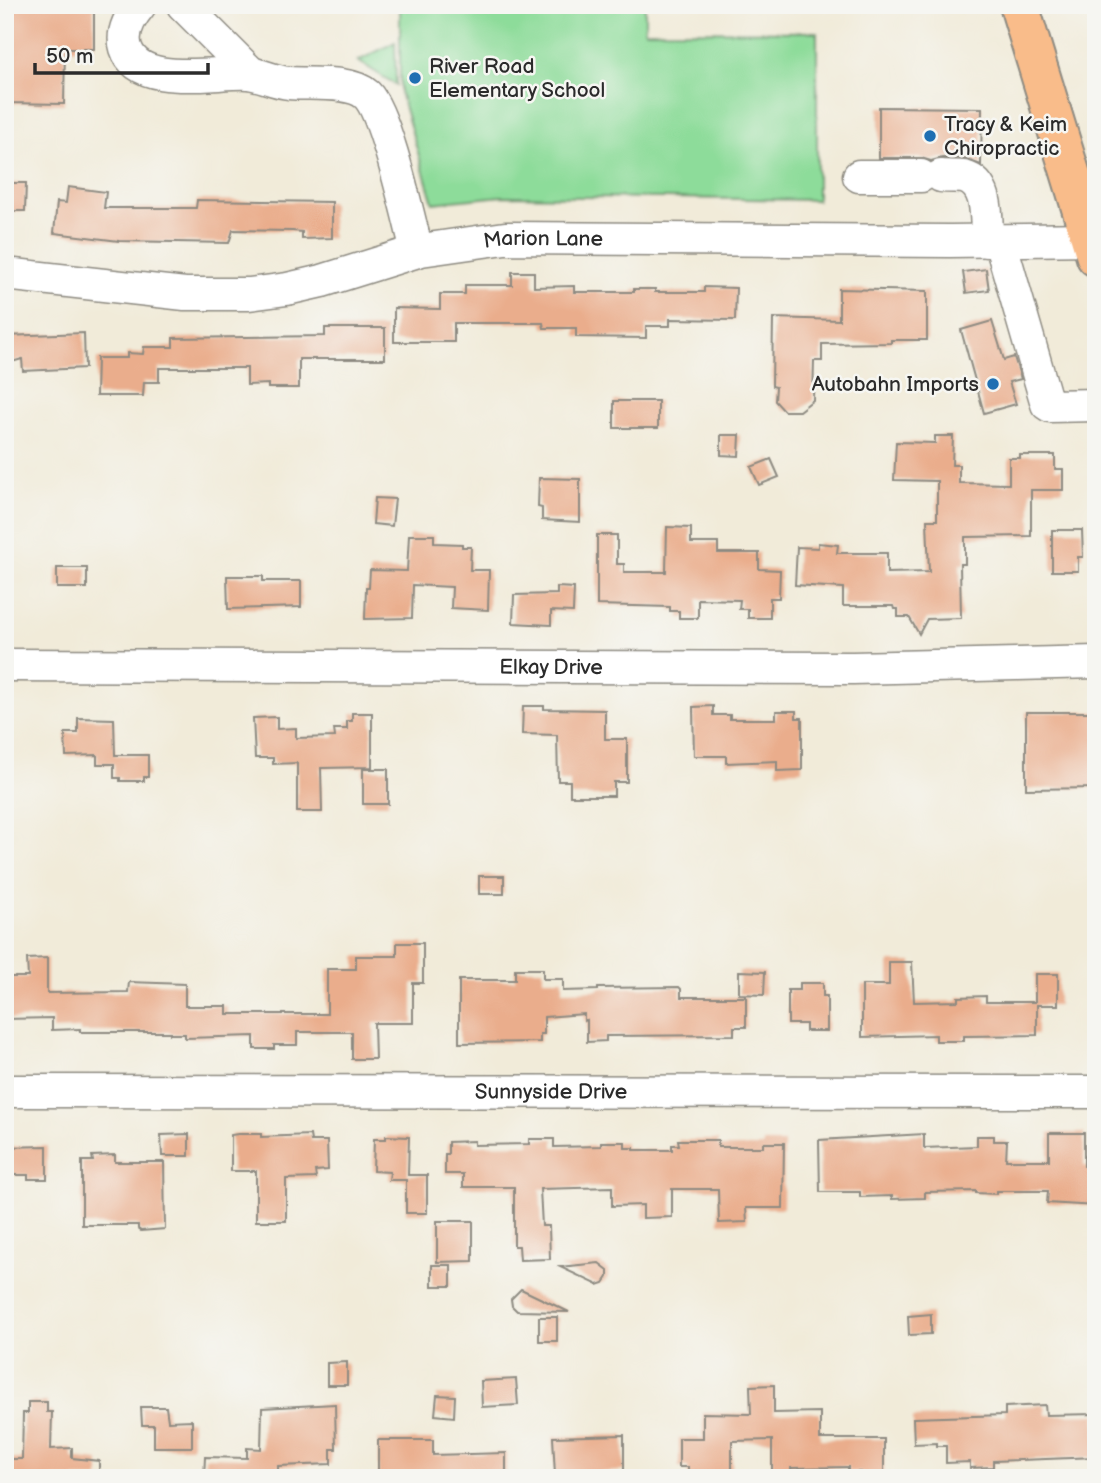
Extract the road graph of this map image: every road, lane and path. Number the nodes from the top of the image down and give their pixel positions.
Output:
1 (140, 5) edge
2 (183, 5) edge
3 (1019, 5) edge
4 (251, 73) junction
5 (859, 176) dead end
6 (1084, 179) edge
7 (994, 241) junction
8 (1093, 248) edge
9 (417, 251) junction
10 (5, 274) edge
11 (1096, 405) edge
12 (1096, 662) edge
13 (5, 665) edge
14 (5, 1091) edge
15 (1096, 1091) edge

1 - 4 street
2 - 4 street
3 - 6 main road
4 - 9 street
5 - 7 street
6 - 8 main road
7 - 8 street, Marion Lane
7 - 9 street, Marion Lane
7 - 11 street
9 - 10 street, Marion Lane
12 - 13 street, Elkay Drive
14 - 15 street, Sunnyside Drive

